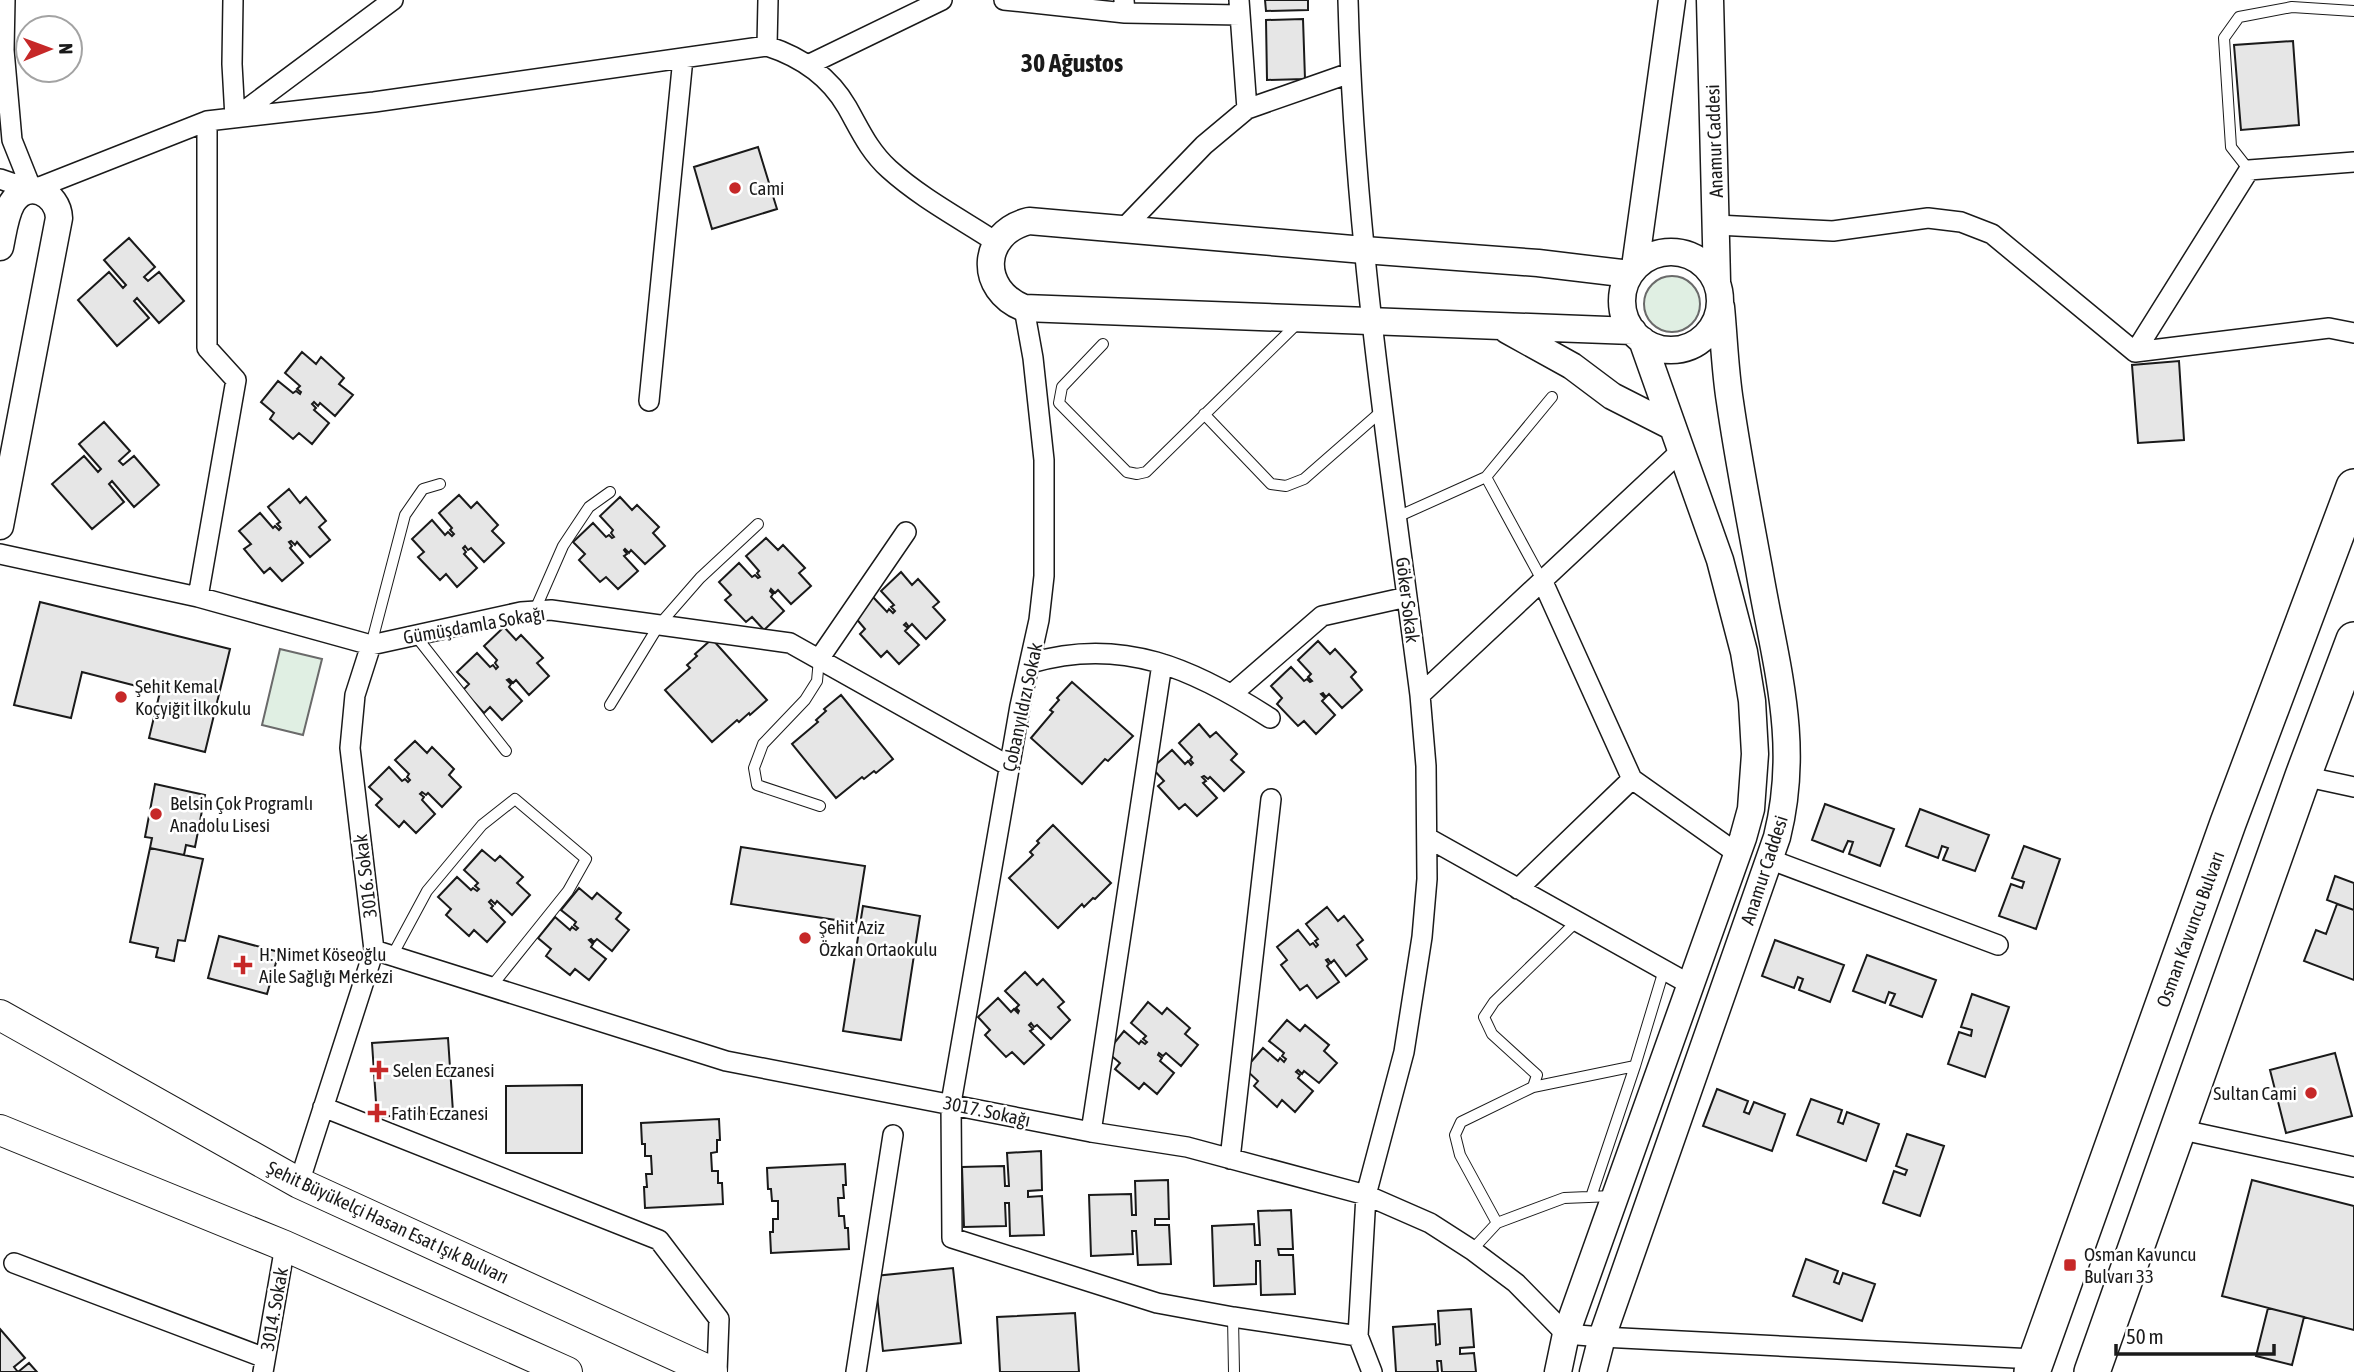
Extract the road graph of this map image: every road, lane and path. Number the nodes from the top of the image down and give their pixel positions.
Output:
1 (5, 0) edge
2 (233, 0) edge
3 (393, 0) edge
4 (768, 0) edge
5 (942, 0) edge
6 (1004, 0) edge
7 (1348, 0) edge
8 (1672, 0) edge
9 (1710, 0) edge
10 (1125, 7) edge
11 (1240, 7) edge
12 (2354, 11) edge
13 (767, 46) junction
14 (684, 58) junction
15 (808, 65) junction
16 (1350, 73) junction
17 (1247, 108) junction
18 (235, 118) junction
19 (207, 121) junction
20 (2354, 162) edge
21 (2249, 170) junction
22 (0, 179) edge
23 (32, 190) junction
24 (1717, 225) junction
25 (1123, 229) junction
26 (996, 242) junction
27 (0, 247) edge
28 (1364, 250) junction
29 (1632, 271) junction
30 (1719, 294) junction
31 (1024, 308) junction
32 (1304, 318) junction
33 (1372, 321) junction
34 (1499, 326) junction
35 (2354, 333) edge
36 (1637, 336) junction
37 (1103, 344) dead end
38 (2134, 352) junction
39 (1552, 397) dead end
40 (649, 401) dead end
41 (1384, 409) junction
42 (1204, 414) junction
43 (1677, 438) junction
44 (1486, 477) junction
45 (440, 484) dead end
46 (2354, 488) edge
47 (610, 492) dead end
48 (1397, 517) junction
49 (758, 524) dead end
50 (0, 526) edge
51 (906, 532) dead end
52 (0, 554) edge
53 (1542, 580) junction
54 (198, 597) junction
55 (1408, 597) junction
56 (535, 610) junction
57 (660, 625) junction
58 (415, 635) junction
59 (2354, 640) edge
60 (371, 645) junction
61 (819, 659) junction
62 (1031, 663) junction
63 (1162, 664) junction
64 (1232, 694) junction
65 (1420, 695) junction
66 (2344, 698) edge
67 (610, 705) dead end
68 (1270, 718) dead end
69 (506, 751) dead end
70 (1009, 766) junction
71 (2303, 776) junction
72 (1632, 779) junction
73 (2354, 786) edge
74 (1271, 799) dead end
75 (820, 806) dead end
76 (1428, 838) junction
77 (1738, 854) junction
78 (1769, 859) junction
79 (1518, 889) junction
80 (1577, 921) junction
81 (1998, 945) dead end
82 (383, 953) junction
83 (1664, 970) junction
84 (1690, 985) junction
85 (491, 987) junction
86 (0, 1015) edge
87 (1635, 1066) junction
88 (1533, 1087) junction
89 (951, 1103) junction
90 (323, 1107) junction
91 (2178, 1129) junction
92 (0, 1130) edge
93 (1091, 1132) junction
94 (893, 1135) dead end
95 (1230, 1158) junction
96 (2354, 1167) edge
97 (299, 1183) junction
98 (1366, 1195) junction
99 (1603, 1197) junction
100 (1497, 1223) junction
101 (285, 1246) junction
102 (1472, 1250) junction
103 (14, 1263) dead end
104 (1233, 1317) junction
105 (1566, 1334) junction
106 (1358, 1336) junction
107 (1602, 1338) junction
108 (264, 1365) edge
109 (2034, 1366) edge
110 (566, 1372) edge
111 (714, 1372) edge
112 (856, 1372) edge
113 (1234, 1372) edge
114 (1372, 1372) edge
115 (1558, 1372) edge
116 (1593, 1372) edge
117 (2092, 1372) edge

1 - 23 street
2 - 18 street
3 - 18 street
4 - 13 street
5 - 15 street
6 - 10 street
7 - 16 street, Göker Sokak
8 - 29 street
9 - 24 street, Anamur Caddesi
10 - 11 street
11 - 17 street
12 - 21 lane
13 - 14 street
13 - 15 street
14 - 18 street
14 - 40 street
15 - 26 street
16 - 17 street
16 - 28 street, Göker Sokak
17 - 25 street
18 - 19 street
19 - 23 street
19 - 54 street
20 - 21 street
21 - 38 street
22 - 23 street
23 - 27 street
23 - 50 street
24 - 30 street, Anamur Caddesi
24 - 38 street
25 - 26 street
25 - 28 street
26 - 31 street
28 - 29 street
28 - 33 street, Göker Sokak
29 - 30 street
29 - 36 street
30 - 36 street
30 - 78 street, Anamur Caddesi
31 - 32 street
31 - 62 street, Çobanyıldızı Sokak
32 - 33 street
32 - 42 lane
33 - 34 street
33 - 41 street, Göker Sokak
34 - 36 street
34 - 43 street
35 - 38 street
36 - 43 street, Anamur Caddesi
37 - 42 lane
39 - 44 lane
41 - 42 lane
41 - 48 street, Göker Sokak
43 - 53 street
43 - 77 street, Anamur Caddesi
44 - 48 lane
44 - 53 lane
45 - 60 lane
46 - 109 highway, Osman Kavuncu Bulvarı
47 - 56 lane
48 - 55 street, Göker Sokak
49 - 57 lane
51 - 61 street
52 - 54 street, Gümüşdamla Sokağı
53 - 65 street
53 - 72 street
54 - 60 street, Gümüşdamla Sokağı
55 - 64 street
55 - 65 street, Göker Sokak
56 - 57 street, Gümüşdamla Sokağı
56 - 58 street, Gümüşdamla Sokağı
57 - 61 street, Gümüşdamla Sokağı
57 - 67 lane
58 - 60 street, Gümüşdamla Sokağı
58 - 69 lane
59 - 66 highway
60 - 82 street, 3016. Sokak
61 - 70 street, Gümüşdamla Sokağı
61 - 75 lane
62 - 63 street
62 - 70 street, Çobanyıldızı Sokak
63 - 64 street
63 - 93 street
64 - 68 street
65 - 76 street, Göker Sokak
66 - 71 highway
70 - 89 street, Çobanyıldızı Sokak
71 - 73 street
71 - 91 highway
72 - 77 street
72 - 79 street
74 - 95 street
76 - 79 street
76 - 98 street, Göker Sokak
77 - 84 street, Anamur Caddesi
78 - 81 street
78 - 107 street, Anamur Caddesi
79 - 80 street
80 - 83 street
80 - 88 lane
82 - 85 street, 3017. Sokağı
82 - 85 lane
82 - 90 street, 3016. Sokak
83 - 84 street
83 - 87 lane
84 - 99 street, Anamur Caddesi
85 - 89 street, 3017. Sokağı
86 - 97 main road, Şehit Büyükelçi Hasan Esat Işık Bulvarı
87 - 88 lane
87 - 99 lane
88 - 100 lane
89 - 93 street, 3017. Sokağı
89 - 104 street, Çobanyıldızı Sokak
90 - 97 street, 3016. Sokak
90 - 111 street
91 - 96 street
91 - 117 highway
92 - 101 main road
93 - 95 street, 3017. Sokağı
94 - 112 street
95 - 98 street, 3017. Sokağı
97 - 111 main road, Şehit Büyükelçi Hasan Esat Işık Bulvarı
98 - 102 street, 3017. Sokağı
98 - 106 street, Göker Sokak
99 - 100 lane
99 - 105 street, Anamur Caddesi
100 - 102 lane
101 - 108 street, 3014. Sokak
101 - 110 main road
102 - 105 street, 3017. Sokağı
103 - 108 street
104 - 106 street
104 - 113 lane
105 - 107 street
105 - 115 street, Anamur Caddesi
106 - 114 street
107 - 109 street
107 - 116 street, Anamur Caddesi

